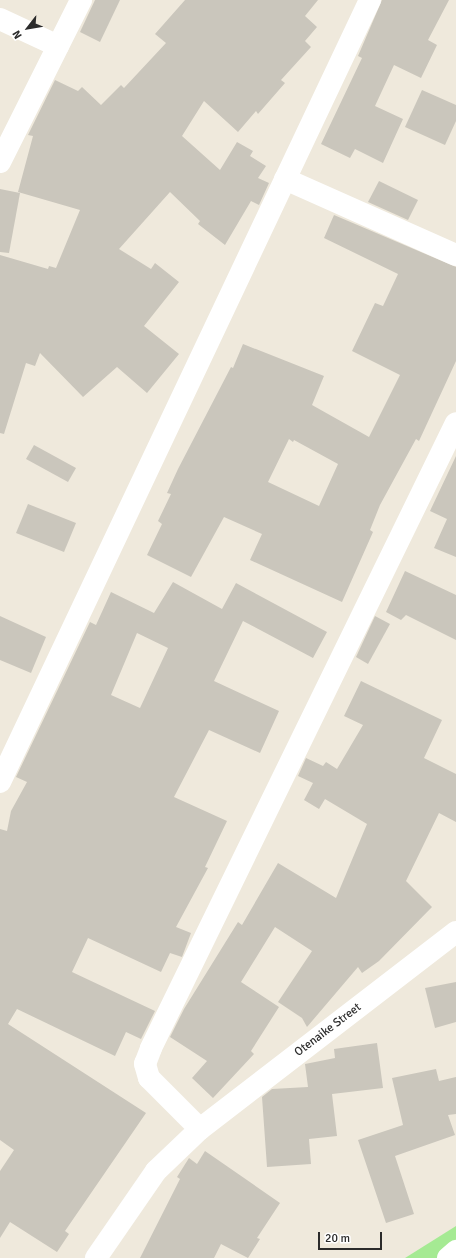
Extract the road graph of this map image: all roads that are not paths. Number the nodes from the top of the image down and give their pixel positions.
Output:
1 (80, 0) edge
2 (370, 0) edge
3 (0, 19) edge
4 (58, 46) junction
5 (0, 162) edge
6 (285, 179) junction
7 (456, 255) edge
8 (456, 423) edge
9 (0, 782) edge
10 (456, 932) edge
11 (200, 1129) junction
12 (456, 1251) edge
13 (96, 1258) edge
14 (448, 1258) edge

1 - 4 street
2 - 6 street
3 - 4 street
4 - 5 street
6 - 7 street
6 - 9 street
8 - 11 street
10 - 11 street, Otenaike Street
11 - 13 street, Otenaike Street
12 - 14 street

